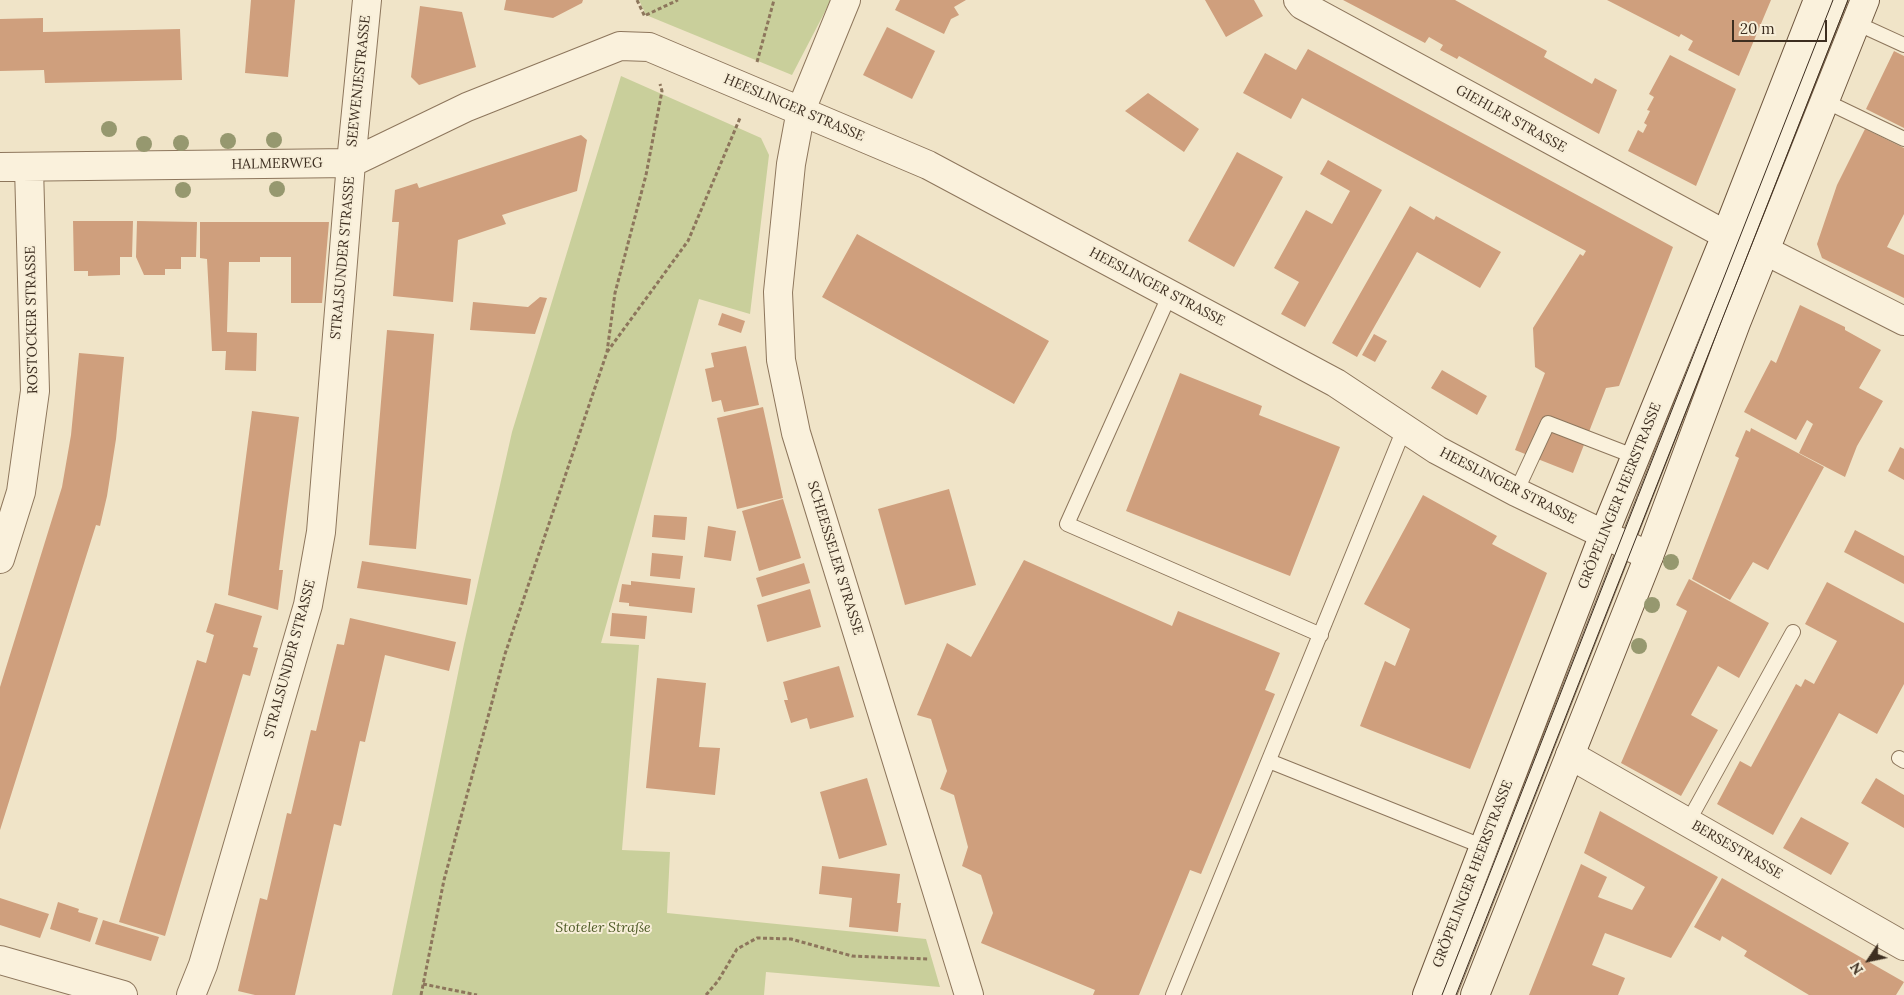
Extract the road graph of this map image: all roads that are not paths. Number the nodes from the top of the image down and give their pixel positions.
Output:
1 (367, 0) edge
2 (846, 0) edge
3 (1298, 0) edge
4 (1818, 0) edge
5 (1840, 0) edge
6 (1860, 12) edge
7 (1904, 45) edge
8 (650, 47) joint
9 (1825, 102) junction
10 (802, 110) junction
11 (1904, 139) edge
12 (351, 163) junction
13 (0, 167) edge
14 (29, 167) junction
15 (1726, 236) junction
16 (1766, 251) junction
17 (1170, 294) junction
18 (1904, 321) edge
19 (1404, 429) junction
20 (1636, 457) junction
21 (1516, 492) junction
22 (1626, 545) junction
23 (0, 559) edge
24 (1793, 632) dead end
25 (1321, 635) junction
26 (1570, 754) junction
27 (1269, 761) junction
28 (1688, 822) junction
29 (1484, 847) junction
30 (1904, 946) edge
31 (0, 960) edge
32 (123, 995) edge
33 (191, 995) edge
34 (969, 995) edge
35 (1173, 995) edge
36 (1427, 995) edge
37 (1450, 995) edge
38 (1475, 995) edge

1 - 12 street, SEEWENJESTRASSE
2 - 10 street, SCHEESSELER STRASSE
3 - 15 street, GIEHLER STRASSE
4 - 15 street, GRÖPELINGER HEERSTRASSE
5 - 22 lane
6 - 7 lane
6 - 9 street, GRÖPELINGER HEERSTRASSE
8 - 10 street, HEESLINGER STRASSE
8 - 12 street, HALMERWEG
9 - 11 lane
9 - 16 street, GRÖPELINGER HEERSTRASSE
10 - 17 street, HEESLINGER STRASSE
10 - 34 street, SCHEESSELER STRASSE
12 - 14 street, HALMERWEG
12 - 33 street, STRALSUNDER STRASSE
13 - 14 street, HALMERWEG
14 - 23 street, ROSTOCKER STRASSE
15 - 20 street, GRÖPELINGER HEERSTRASSE
16 - 18 street
16 - 22 street, GRÖPELINGER HEERSTRASSE
17 - 19 street, HEESLINGER STRASSE
17 - 25 lane
19 - 21 street, HEESLINGER STRASSE
19 - 25 lane
20 - 21 lane
20 - 22 street, GRÖPELINGER HEERSTRASSE
21 - 22 street, HEESLINGER STRASSE
22 - 26 street, GRÖPELINGER HEERSTRASSE
22 - 29 street, GRÖPELINGER HEERSTRASSE
22 - 37 lane
24 - 28 lane
25 - 27 lane
26 - 28 street, BERSESTRASSE
26 - 38 street, GRÖPELINGER HEERSTRASSE
27 - 29 lane
27 - 35 lane
28 - 30 street, BERSESTRASSE
29 - 36 street, GRÖPELINGER HEERSTRASSE
31 - 32 street

